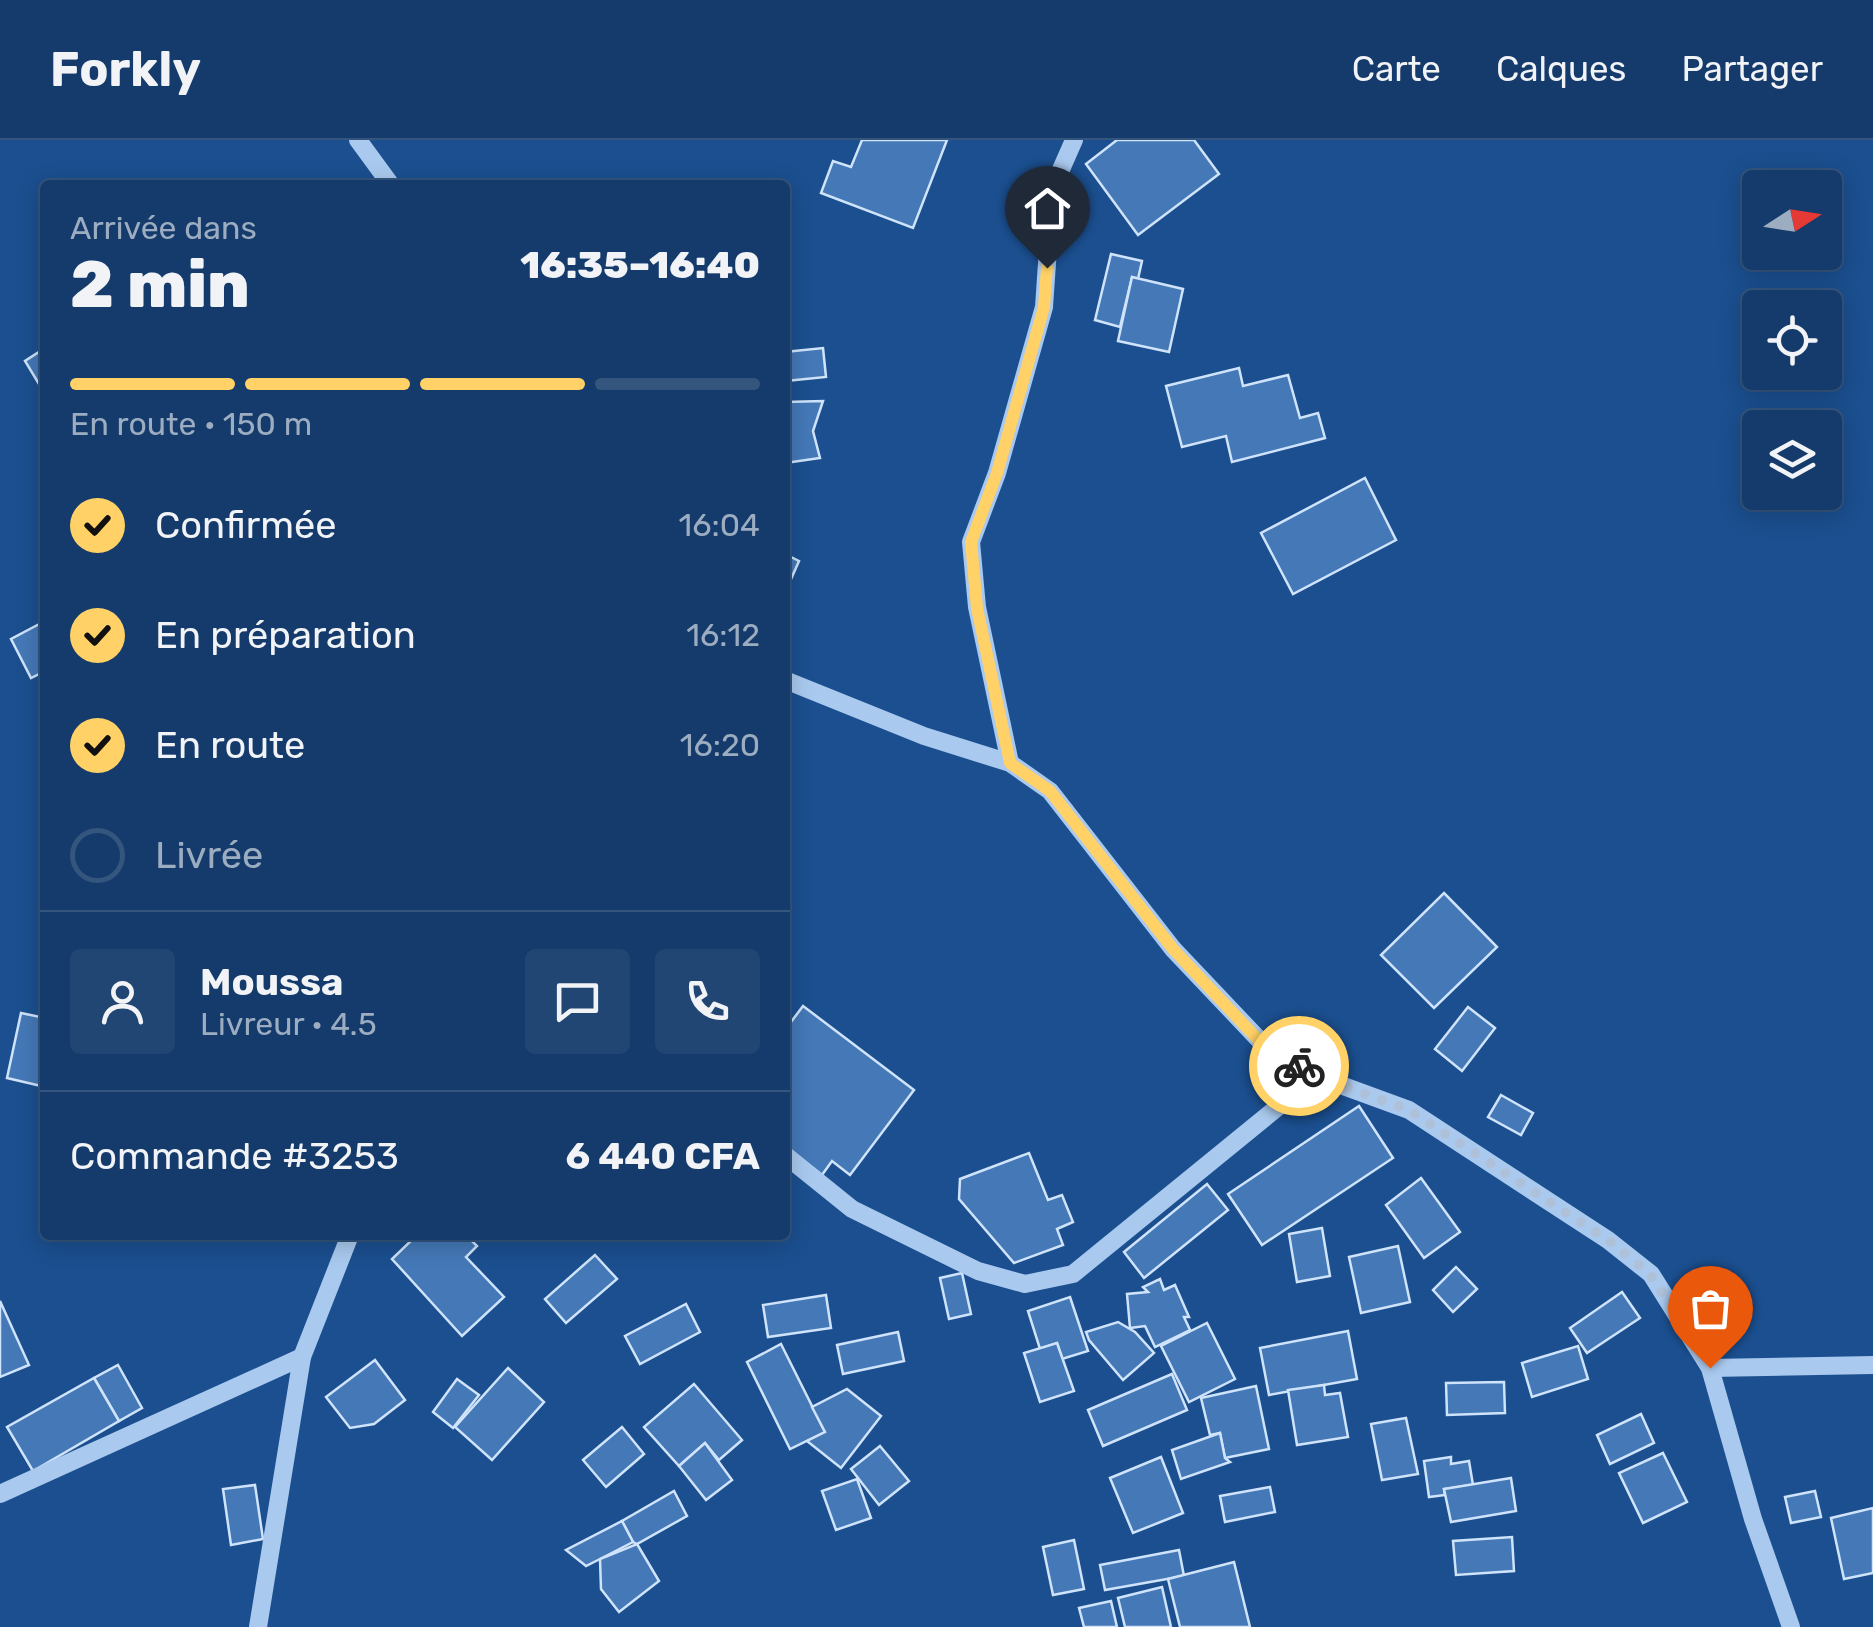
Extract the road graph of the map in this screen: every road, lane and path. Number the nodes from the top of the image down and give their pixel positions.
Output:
1 (358, 140) edge
2 (1074, 140) edge
3 (387, 180) edge
4 (790, 682) edge
5 (1010, 763) junction
6 (1316, 1076) junction
7 (790, 1159) edge
8 (348, 1240) edge
9 (302, 1356) junction
10 (1873, 1365) edge
11 (1710, 1368) junction
12 (0, 1494) edge
13 (258, 1627) edge
14 (1790, 1627) edge

1 - 3 street
2 - 5 street
4 - 5 street
5 - 6 street
6 - 7 street
6 - 11 street
8 - 9 street
9 - 12 street
9 - 13 street
10 - 11 street
11 - 14 street

